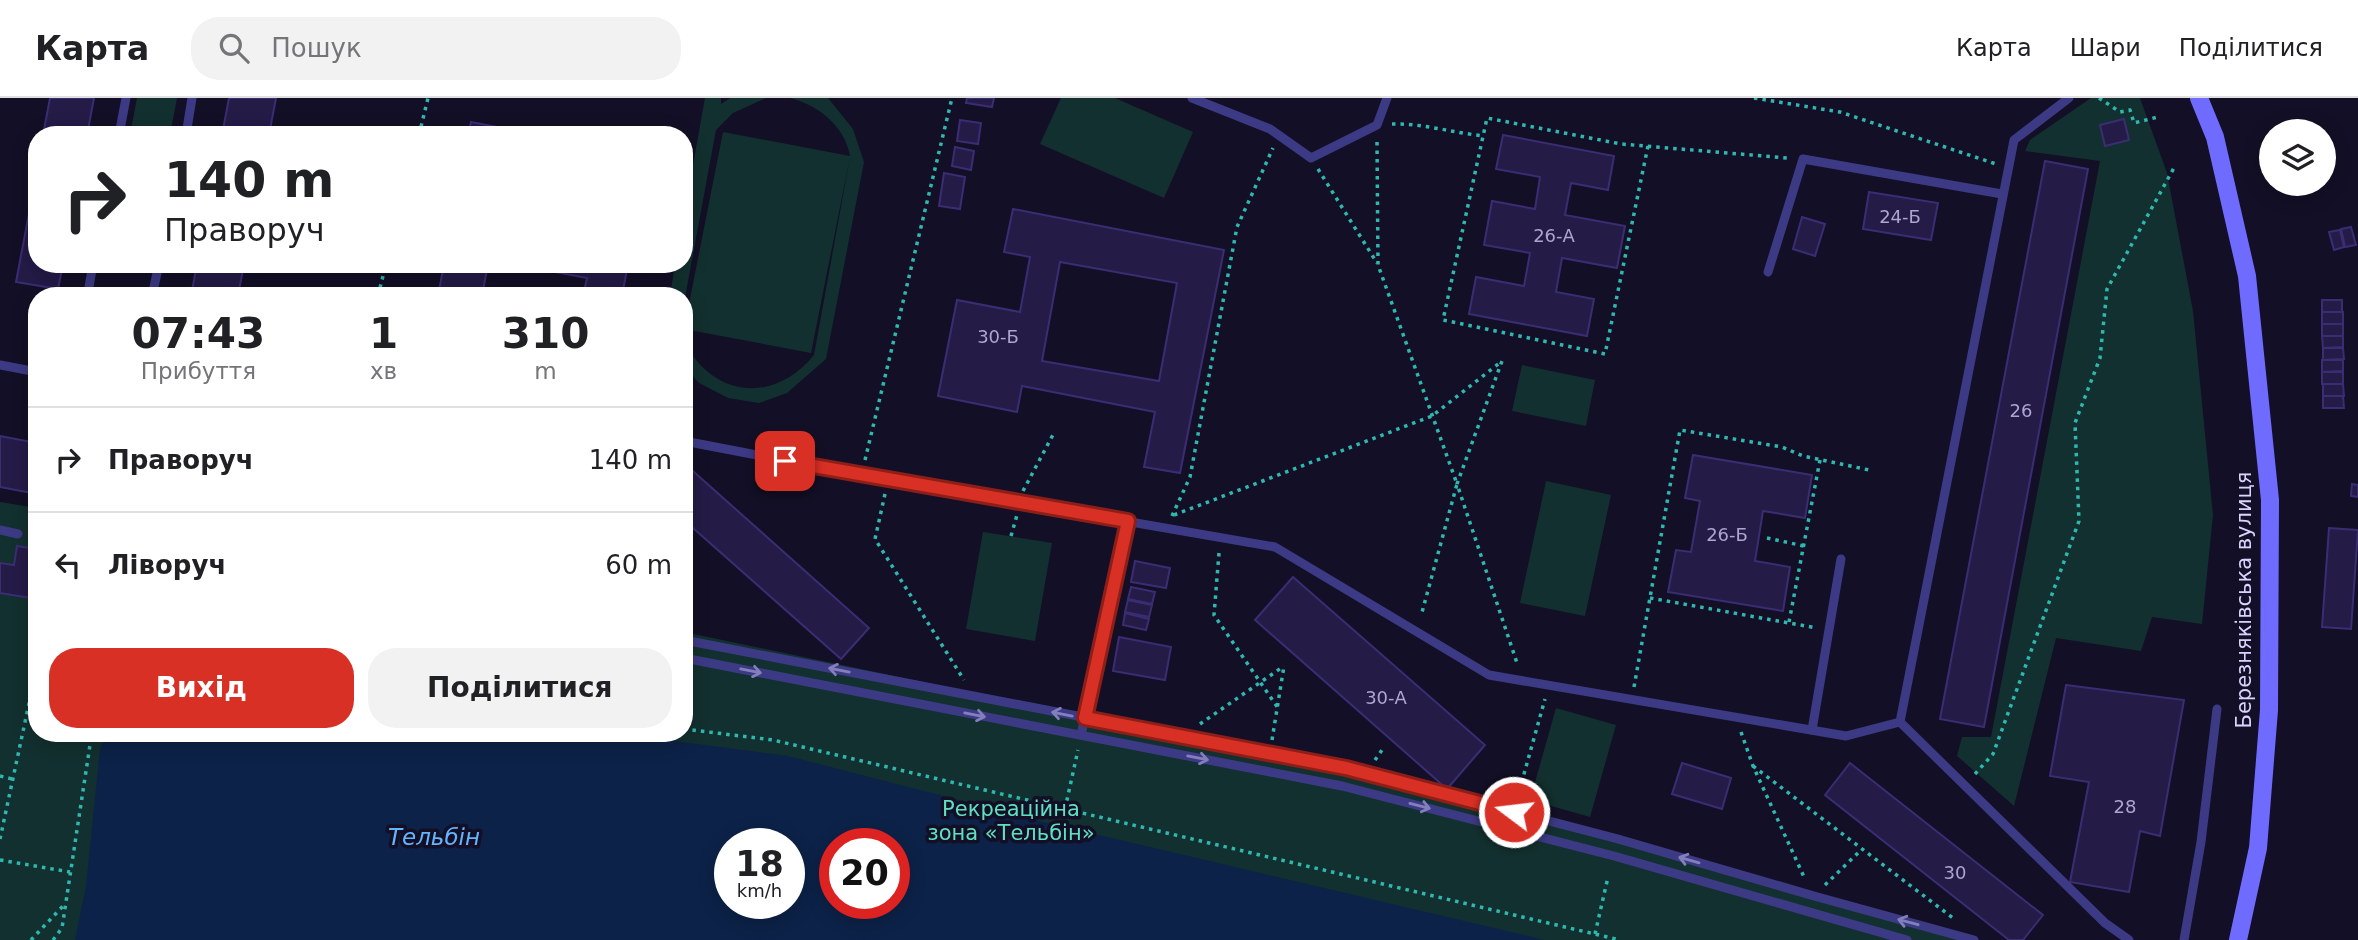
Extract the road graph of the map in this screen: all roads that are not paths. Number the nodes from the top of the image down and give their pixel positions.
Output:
1 (126, 98) edge
2 (192, 98) edge
3 (1192, 98) edge
4 (1387, 98) edge
5 (2069, 98) edge
6 (2199, 98) edge
7 (121, 126) edge
8 (187, 126) edge
9 (2002, 194) junction
10 (1768, 272) dead end
11 (91, 273) edge
12 (89, 287) dead end
13 (0, 365) edge
14 (28, 370) edge
15 (693, 443) edge
16 (1128, 521) junction
17 (0, 530) edge
18 (18, 534) dead end
19 (1841, 559) dead end
20 (693, 642) edge
21 (693, 660) edge
22 (2217, 709) dead end
23 (1085, 718) junction
24 (1900, 722) junction
25 (1812, 730) junction
26 (1082, 736) junction
27 (1907, 940) edge
28 (1974, 940) edge
29 (2129, 940) edge
30 (2184, 940) edge
31 (2238, 940) edge

1 - 7 lane
2 - 8 lane
3 - 4 lane
5 - 9 lane
6 - 31 street, Березняківська вулиця
9 - 10 lane
9 - 24 lane
11 - 12 lane
13 - 14 lane
15 - 16 lane
16 - 23 lane
16 - 25 lane
17 - 18 lane
19 - 25 lane
23 -> 20 lane
21 -> 26 lane
22 - 30 lane
23 - 26 lane
28 -> 23 lane
24 - 25 lane
24 - 29 lane
26 -> 27 lane

